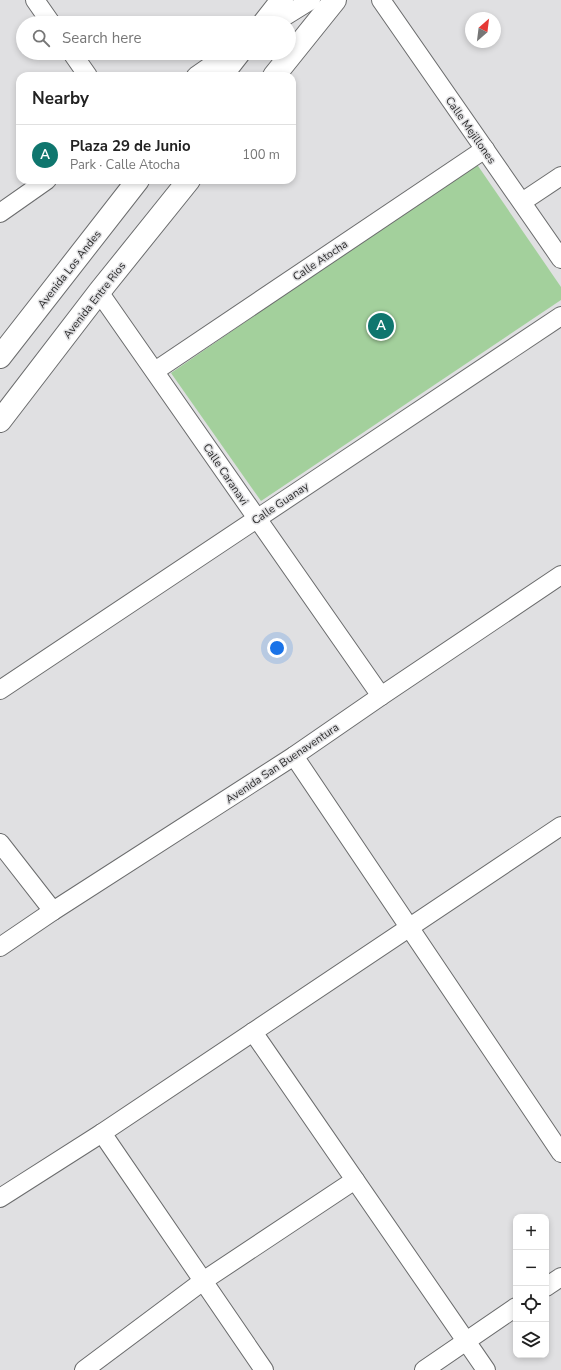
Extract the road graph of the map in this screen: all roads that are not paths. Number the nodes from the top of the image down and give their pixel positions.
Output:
1 (35, 0) edge
2 (282, 0) edge
3 (311, 0) edge
4 (335, 0) edge
5 (381, 0) edge
6 (46, 16) edge
7 (269, 16) edge
8 (285, 16) edge
9 (296, 49) edge
10 (77, 60) edge
11 (219, 60) edge
12 (234, 60) edge
13 (287, 60) edge
14 (85, 72) edge
15 (202, 72) edge
16 (224, 72) edge
17 (277, 72) edge
18 (485, 149) junction
19 (561, 176) edge
20 (41, 184) edge
21 (135, 184) edge
22 (187, 184) edge
23 (522, 202) junction
24 (0, 213) edge
25 (561, 259) edge
26 (99, 292) junction
27 (561, 316) edge
28 (0, 357) edge
29 (155, 371) junction
30 (0, 421) edge
31 (256, 519) junction
32 (561, 575) edge
33 (0, 690) edge
34 (381, 696) junction
35 (294, 756) junction
36 (561, 826) edge
37 (0, 844) edge
38 (53, 911) junction
39 (409, 927) junction
40 (0, 947) edge
41 (252, 1032) junction
42 (102, 1133) junction
43 (561, 1153) edge
44 (355, 1180) junction
45 (0, 1198) edge
46 (561, 1277) edge
47 (203, 1281) junction
48 (548, 1286) edge
49 (513, 1309) edge
50 (466, 1341) junction
51 (84, 1370) edge
52 (264, 1370) edge
53 (424, 1370) edge
54 (486, 1370) edge

1 - 6 street
2 - 7 street
3 - 8 street
4 - 9 street
5 - 18 street, Calle Mejillones
10 - 14 street
11 - 15 street
12 - 16 street
13 - 17 street
18 - 23 street, Calle Mejillones
18 - 29 street, Calle Atocha
19 - 23 street
20 - 24 street
21 - 28 street, Avenida Los Andes
22 - 26 street, Avenida Entre Rios
23 - 25 street, Calle Mejillones
26 - 29 street, Calle Caranavi
26 - 30 street, Avenida Entre Rios
27 - 31 street, Calle Guanay
29 - 31 street, Calle Caranavi
31 - 33 street, Calle Guanay
31 - 34 street, Calle Caranavi
32 - 34 street, Avenida San Buenaventura
34 - 35 street, Avenida San Buenaventura
35 - 38 street, Avenida San Buenaventura
35 - 39 street
36 - 39 street
37 - 38 street
38 - 40 street, Avenida San Buenaventura
39 - 41 street
39 - 43 street
41 - 42 street
41 - 44 street
42 - 45 street
42 - 47 street
44 - 47 street
44 - 50 street
46 - 48 street
47 - 51 street
47 - 52 street
49 - 50 street
50 - 53 street
50 - 54 street

